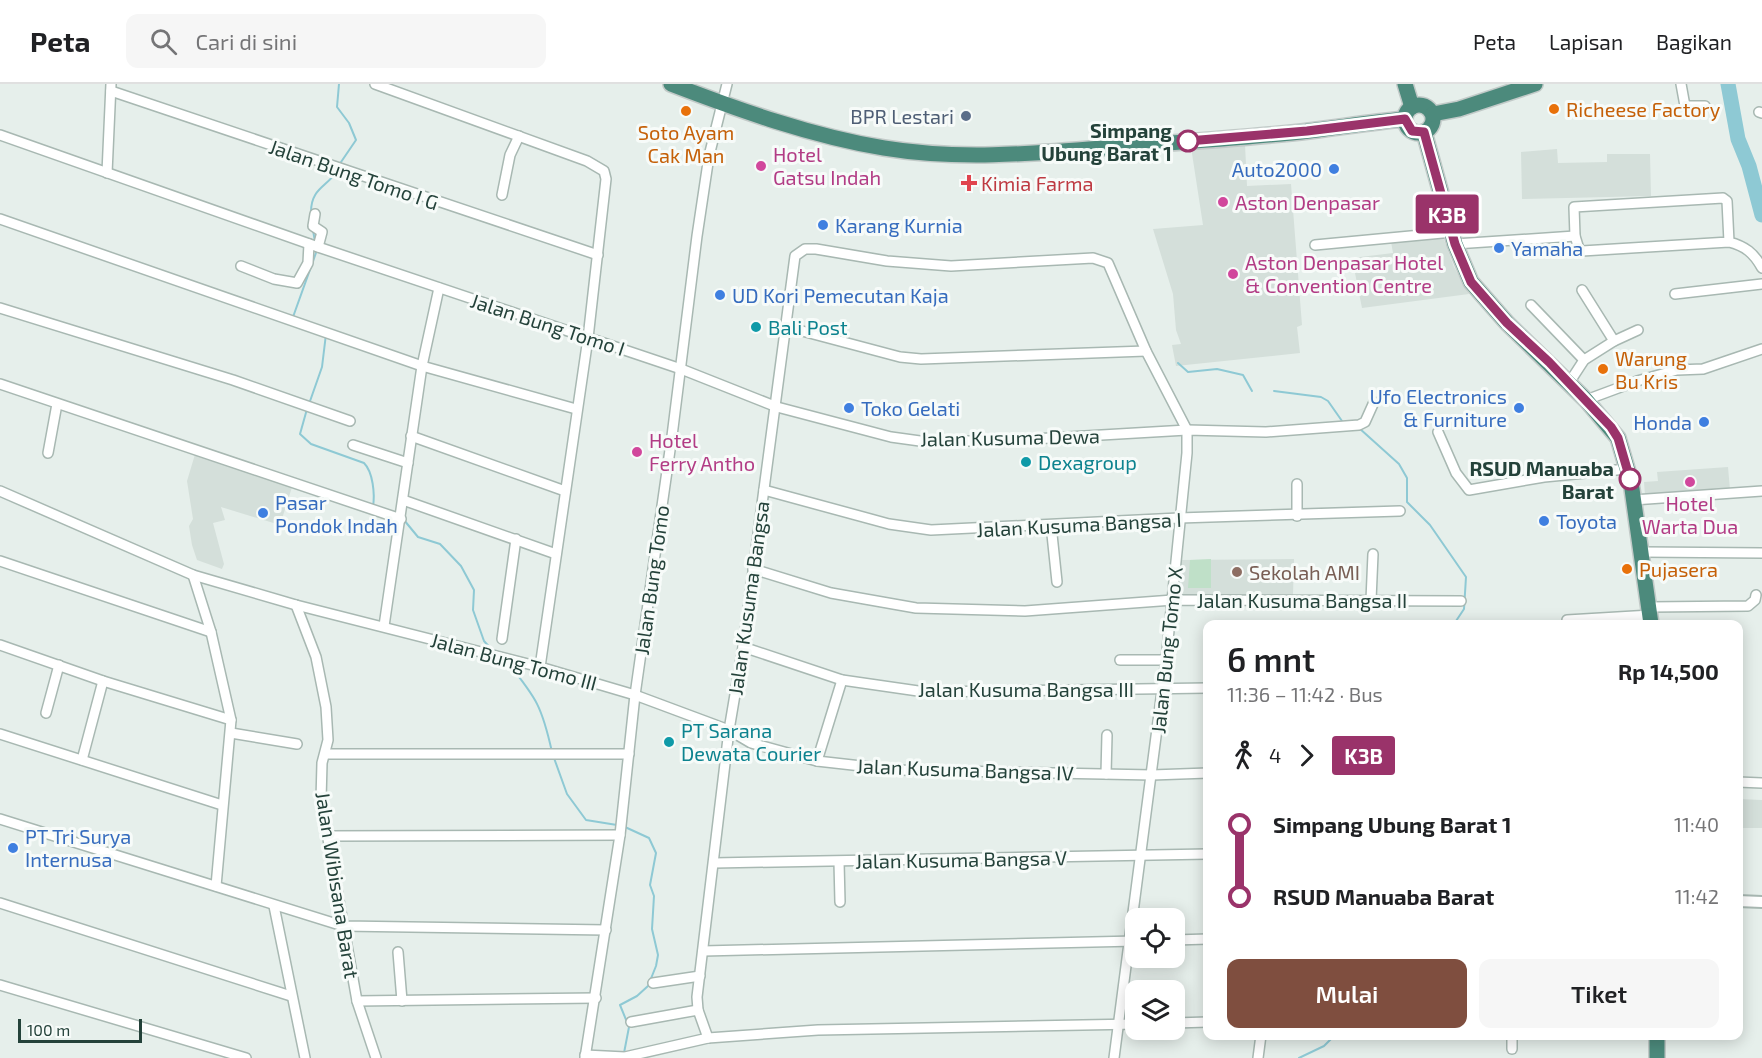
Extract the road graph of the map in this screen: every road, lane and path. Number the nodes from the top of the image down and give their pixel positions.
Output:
1 (375, 84) edge
2 (671, 84) edge
3 (727, 84) edge
4 (1405, 84) edge
5 (1534, 84) edge
6 (1681, 84) edge
7 (111, 88) edge
8 (722, 103) junction
9 (1705, 106) dead end
10 (1409, 113) junction
11 (1433, 114) junction
12 (1424, 132) junction
13 (0, 135) edge
14 (519, 136) junction
15 (107, 173) junction
16 (502, 195) dead end
17 (315, 214) dead end
18 (0, 219) edge
19 (1575, 236) junction
20 (1454, 238) junction
21 (1729, 242) junction
22 (313, 245) junction
23 (1315, 245) dead end
24 (598, 255) junction
25 (241, 266) dead end
26 (1762, 268) edge
27 (1762, 284) edge
28 (439, 288) junction
29 (1582, 290) dead end
30 (1675, 294) dead end
31 (1531, 305) dead end
32 (0, 308) edge
33 (787, 327) junction
34 (1638, 330) dead end
35 (588, 338) junction
36 (1614, 341) junction
37 (1762, 349) edge
38 (1146, 351) junction
39 (1584, 360) junction
40 (422, 366) junction
41 (681, 369) junction
42 (1569, 382) junction
43 (0, 384) edge
44 (1586, 400) junction
45 (1374, 402) dead end
46 (57, 404) junction
47 (777, 407) junction
48 (576, 409) junction
49 (350, 421) dead end
50 (1187, 430) junction
51 (1438, 432) dead end
52 (411, 436) junction
53 (353, 445) dead end
54 (48, 453) dead end
55 (408, 463) junction
56 (1628, 469) junction
57 (1297, 484) dead end
58 (764, 490) junction
59 (0, 491) edge
60 (565, 491) junction
61 (1762, 491) edge
62 (404, 500) junction
63 (1633, 500) junction
64 (1400, 511) dead end
65 (1297, 516) junction
66 (1179, 518) junction
67 (401, 519) junction
68 (1052, 525) junction
69 (516, 539) junction
70 (1643, 552) junction
71 (1762, 553) edge
72 (556, 554) junction
73 (1373, 554) dead end
74 (0, 561) edge
75 (753, 569) junction
76 (193, 575) junction
77 (1058, 582) dead end
78 (1756, 595) dead end
79 (1173, 600) junction
80 (1371, 600) junction
81 (1461, 601) dead end
82 (296, 605) junction
83 (1651, 616) edge
84 (1568, 620) dead end
85 (384, 626) junction
86 (211, 632) junction
87 (502, 639) dead end
88 (0, 645) edge
89 (743, 647) junction
90 (1120, 660) dead end
91 (1166, 660) junction
92 (58, 665) junction
93 (540, 667) junction
94 (842, 680) junction
95 (103, 681) junction
96 (1203, 688) edge
97 (1162, 689) junction
98 (635, 695) junction
99 (46, 713) dead end
100 (231, 720) junction
101 (729, 730) junction
102 (231, 733) junction
103 (0, 734) edge
104 (1107, 735) dead end
105 (297, 744) dead end
106 (326, 754) junction
107 (629, 754) junction
108 (82, 760) junction
109 (817, 761) junction
110 (1203, 773) edge
111 (1106, 774) junction
112 (1152, 775) junction
113 (1743, 782) edge
114 (1762, 783) edge
115 (222, 805) junction
116 (0, 819) edge
117 (620, 835) junction
118 (327, 836) junction
119 (1203, 854) edge
120 (1142, 855) junction
121 (838, 862) junction
122 (714, 863) junction
123 (216, 886) junction
124 (840, 902) dead end
125 (1743, 902) edge
126 (1762, 902) edge
127 (0, 903) edge
128 (274, 906) junction
129 (1136, 908) edge
130 (343, 926) junction
131 (606, 930) junction
132 (1203, 939) edge
133 (1185, 940) edge
134 (1125, 941) edge
135 (704, 951) junction
136 (398, 952) dead end
137 (1128, 968) edge
138 (700, 976) junction
139 (653, 983) dead end
140 (0, 985) edge
141 (291, 996) junction
142 (596, 998) junction
143 (357, 1001) junction
144 (402, 1001) junction
145 (698, 1010) junction
146 (631, 1022) dead end
147 (1203, 1022) edge
148 (1185, 1023) edge
149 (1119, 1025) junction
150 (1125, 1025) edge
151 (708, 1038) junction
152 (1261, 1040) edge
153 (1512, 1040) edge
154 (1657, 1040) edge
155 (1512, 1049) dead end
156 (585, 1057) edge
157 (625, 1057) edge
158 (246, 1058) edge
159 (305, 1058) edge
160 (376, 1058) edge
161 (619, 1058) edge
162 (1114, 1058) edge
163 (1258, 1058) edge
164 (1657, 1058) edge

1 - 14 street
2 - 8 highway
3 - 8 street, Jalan Bung Tomo
4 - 10 highway
5 - 11 highway
6 - 9 street
7 - 15 street
7 - 24 street, Jalan Bung Tomo I G
8 - 10 highway
8 - 41 street, Jalan Bung Tomo
10 - 11 highway
10 - 12 highway
11 - 12 highway
12 - 20 highway
13 - 15 street, Jalan Bung Tomo I
14 - 16 street
14 - 24 street
15 - 22 street, Jalan Bung Tomo I
17 - 22 street
18 - 40 street
19 - 20 street
19 - 21 street
19 - 21 street
20 - 23 street
20 - 42 highway
21 - 26 street
22 - 25 street
22 - 28 street, Jalan Bung Tomo I
24 - 35 street
27 - 30 street
28 - 35 street, Jalan Bung Tomo I
28 - 40 street
29 - 36 street
31 - 39 street
32 - 49 street
33 - 38 street
33 - 38 street, Jalan Bung Tomo X
33 - 47 street
34 - 36 street
35 - 41 street, Jalan Bung Tomo I
35 - 48 street
36 - 39 street
37 - 44 street
38 - 50 street, Jalan Bung Tomo X
39 - 42 street
40 - 48 street
40 - 52 street
41 - 47 street, Jalan Bung Tomo I
41 - 98 street, Jalan Bung Tomo
42 - 44 highway
43 - 46 street
44 - 56 highway
45 - 50 street, Jalan Kusuma Dewa
46 - 54 street
46 - 67 street
47 - 50 street, Jalan Kusuma Dewa
47 - 58 street, Jalan Kusuma Bangsa
48 - 60 street
50 - 66 street, Jalan Bung Tomo X
51 - 56 street
52 - 55 street
52 - 60 street
53 - 55 street
55 - 62 street
56 - 63 highway
57 - 65 street
58 - 68 street, Jalan Kusuma Bangsa I
58 - 75 street, Jalan Kusuma Bangsa
59 - 76 street, Jalan Bung Tomo III
60 - 72 street
61 - 63 street
62 - 67 street
62 - 69 street
63 - 70 highway
64 - 65 street, Jalan Kusuma Bangsa I
65 - 66 street, Jalan Kusuma Bangsa I
66 - 68 street, Jalan Kusuma Bangsa I
66 - 79 street, Jalan Bung Tomo X
67 - 85 street
68 - 77 street
69 - 72 street
69 - 87 street
70 - 71 street
70 - 83 highway
72 - 93 street
73 - 80 street
74 - 86 street
75 - 79 street, Jalan Kusuma Bangsa II
75 - 89 street, Jalan Kusuma Bangsa
76 - 82 street, Jalan Bung Tomo III
76 - 86 street
78 - 83 street
79 - 80 street, Jalan Kusuma Bangsa II
79 - 91 street, Jalan Bung Tomo X
80 - 81 street, Jalan Kusuma Bangsa II
82 - 85 street, Jalan Bung Tomo III
82 - 106 street, Jalan Wibisana Barat
83 - 84 street
85 - 93 street, Jalan Bung Tomo III
86 - 100 street
88 - 92 street
89 - 94 street, Jalan Kusuma Bangsa III
89 - 101 street, Jalan Kusuma Bangsa
90 - 91 street
91 - 97 street, Jalan Bung Tomo X
92 - 95 street
92 - 99 street
93 - 98 street, Jalan Bung Tomo III
94 - 97 street, Jalan Kusuma Bangsa III
94 - 109 street
95 - 100 street
95 - 108 street
96 - 97 street, Jalan Kusuma Bangsa III
97 - 112 street, Jalan Bung Tomo X
98 - 101 street, Jalan Bung Tomo III
98 - 107 street, Jalan Bung Tomo
100 - 102 street
101 - 109 street, Jalan Kusuma Bangsa IV
101 - 122 street, Jalan Kusuma Bangsa
102 - 105 street
102 - 115 street
103 - 108 street
104 - 111 street
106 - 107 street
106 - 118 street, Jalan Wibisana Barat
107 - 117 street, Jalan Bung Tomo
108 - 115 street
109 - 111 street, Jalan Kusuma Bangsa IV
110 - 112 street, Jalan Kusuma Bangsa IV
111 - 112 street, Jalan Kusuma Bangsa IV
112 - 120 street, Jalan Bung Tomo X
113 - 114 street
115 - 123 street
116 - 123 street
117 - 118 street
117 - 131 street, Jalan Bung Tomo
118 - 130 street, Jalan Wibisana Barat
119 - 120 street, Jalan Kusuma Bangsa V
120 - 121 street, Jalan Kusuma Bangsa V
120 - 129 street, Jalan Bung Tomo X
121 - 122 street, Jalan Kusuma Bangsa V
121 - 124 street
122 - 135 street, Jalan Kusuma Bangsa
123 - 128 street
125 - 126 street
127 - 141 street
128 - 130 street
128 - 141 street
130 - 131 street
130 - 143 street, Jalan Wibisana Barat
131 - 142 street, Jalan Bung Tomo
132 - 133 street
134 - 135 street
135 - 138 street, Jalan Kusuma Bangsa
136 - 144 street
137 - 149 street, Jalan Bung Tomo X
138 - 139 street
138 - 145 street, Jalan Kusuma Bangsa
140 - 158 street
141 - 159 street
142 - 144 street
142 - 156 street, Jalan Bung Tomo
143 - 144 street
143 - 160 street, Jalan Wibisana Barat
145 - 146 street
145 - 151 street, Jalan Kusuma Bangsa
147 - 148 street
149 - 150 street
149 - 151 street
149 - 162 street, Jalan Bung Tomo X
151 - 157 street
152 - 163 street
153 - 155 street
154 - 164 highway
156 - 161 street
157 - 161 street

